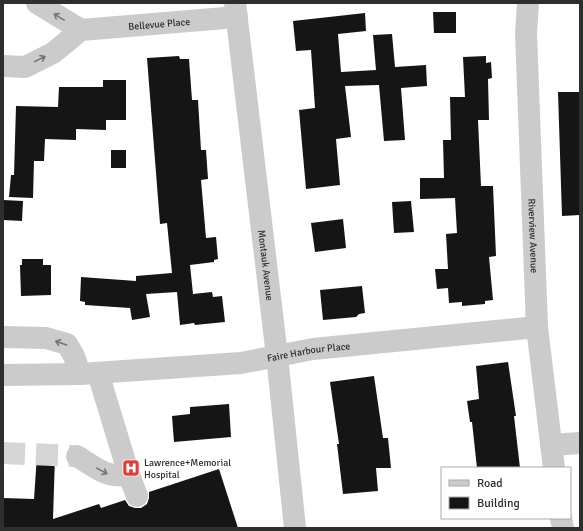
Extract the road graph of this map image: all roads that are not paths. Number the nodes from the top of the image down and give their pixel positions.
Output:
1 (37, 3) edge
2 (528, 3) edge
3 (236, 10) edge
4 (81, 30) junction
5 (3, 66) edge
6 (537, 327) junction
7 (3, 338) edge
8 (277, 356) junction
9 (89, 374) junction
10 (3, 375) edge
11 (580, 443) edge
12 (551, 445) junction
13 (77, 456) tunnel mouth
14 (554, 467) edge
15 (129, 476) junction
16 (137, 496) dead end
17 (296, 528) edge

4 -> 1 street
2 - 6 street, Riverview Avenue
3 - 4 street, Bellevue Place
3 - 8 street, Montauk Avenue
5 -> 4 street
6 - 8 street, Faire Harbour Place
6 - 12 street, Riverview Avenue
9 -> 7 street
8 - 9 street, Faire Harbour Place
8 - 17 street, Montauk Avenue
9 - 10 street, Faire Harbour Place
9 - 15 street
11 - 12 street
12 - 14 street, Riverview Avenue
13 -> 15 street
15 - 16 street

